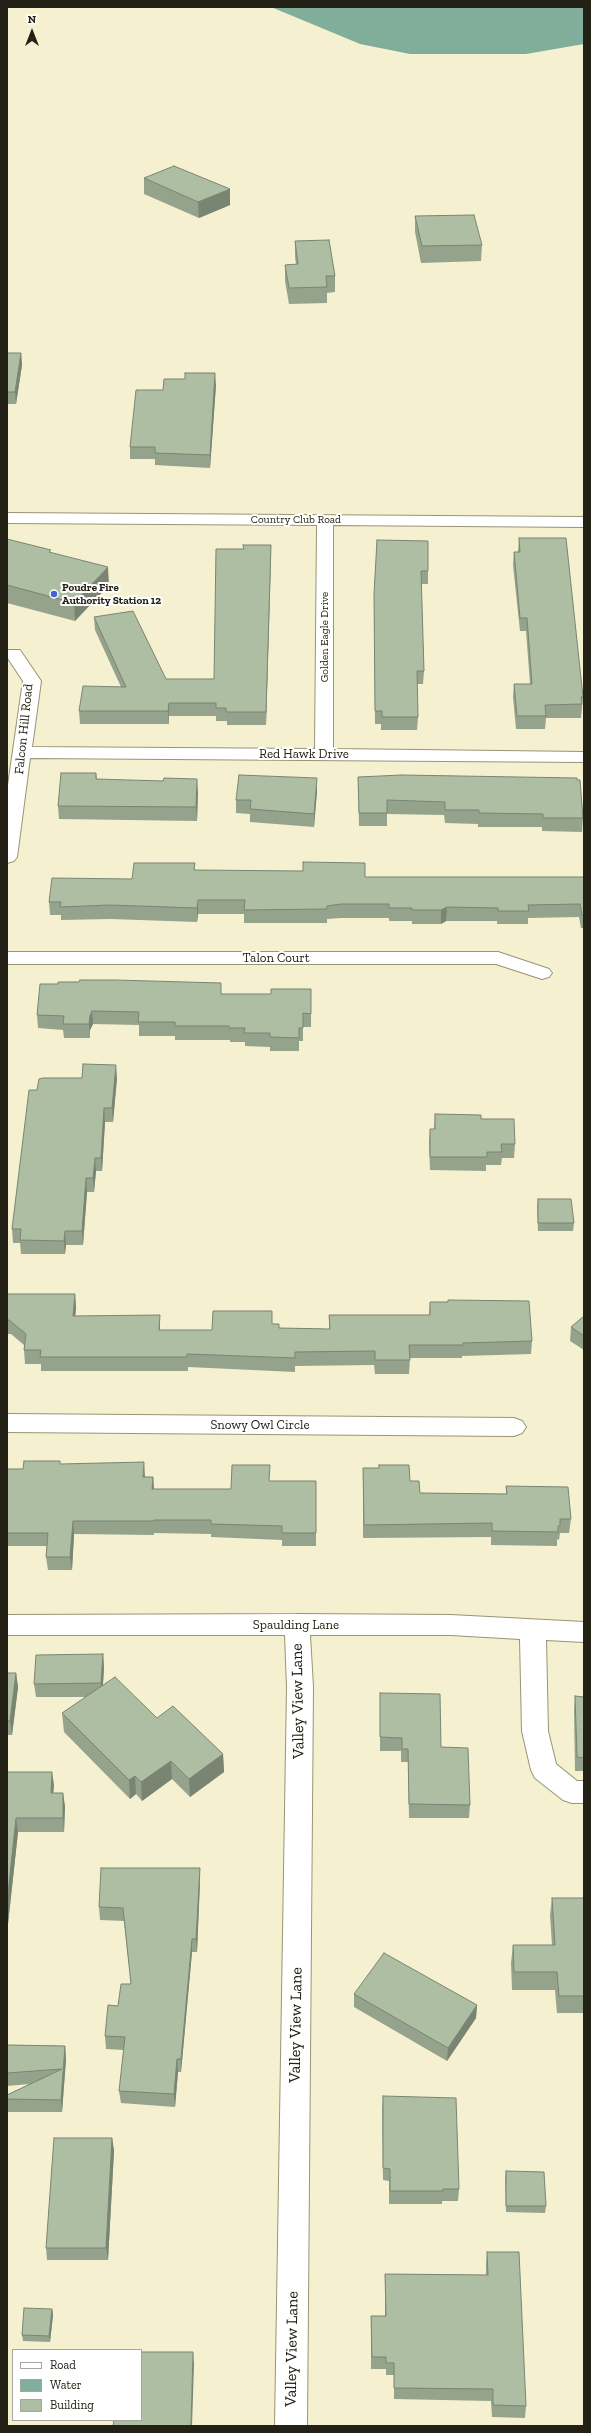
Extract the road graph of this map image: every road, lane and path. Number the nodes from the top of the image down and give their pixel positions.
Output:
1 (7, 518) edge
2 (325, 520) junction
3 (584, 522) edge
4 (14, 654) dead end
5 (23, 752) junction
6 (324, 754) junction
7 (584, 757) edge
8 (7, 857) edge
9 (7, 958) edge
10 (542, 973) dead end
11 (7, 1423) edge
12 (514, 1427) dead end
13 (297, 1624) junction
14 (7, 1625) edge
15 (533, 1629) junction
16 (584, 1632) edge
17 (584, 1792) edge
18 (291, 2426) edge

1 - 2 street, Country Club Road
2 - 3 street, Country Club Road
2 - 6 street, Golden Eagle Drive
4 - 5 street, Falcon Hill Road
5 - 6 street, Red Hawk Drive
5 - 8 street, Falcon Hill Road
6 - 7 street, Red Hawk Drive
9 - 10 street, Talon Court
11 - 12 street, Snowy Owl Circle
13 - 14 street, Spaulding Lane
13 - 15 street, Spaulding Lane
13 - 18 street, Valley View Lane
15 - 16 street, Spaulding Lane
15 - 17 street

